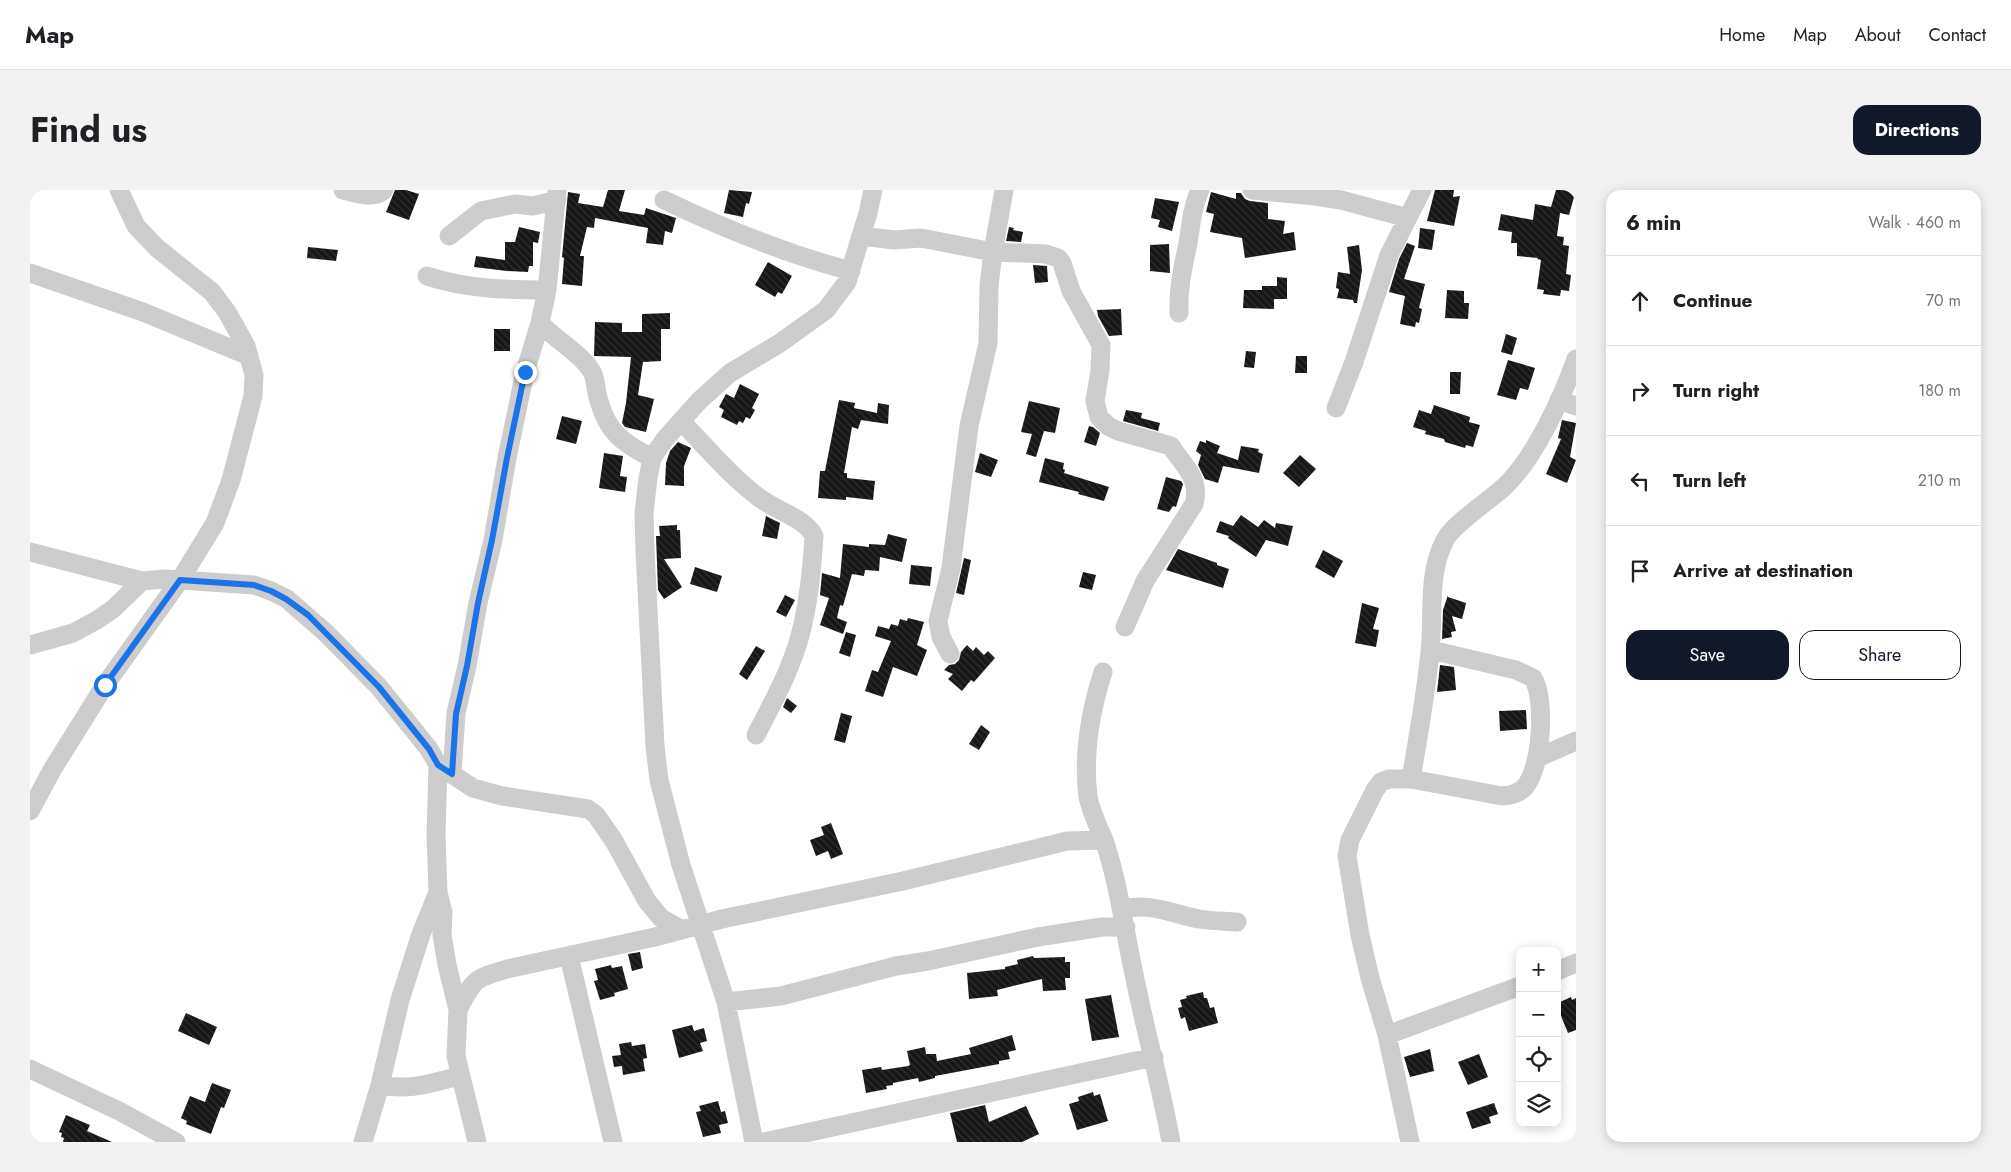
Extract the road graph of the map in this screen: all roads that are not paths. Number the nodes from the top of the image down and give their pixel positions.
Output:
1 (119, 190) edge
2 (343, 190) edge
3 (384, 190) edge
4 (873, 190) edge
5 (1004, 190) edge
6 (1200, 190) edge
7 (1252, 190) edge
8 (1422, 190) edge
9 (557, 195) edge
10 (664, 200) dead end
11 (1408, 218) junction
12 (449, 236) dead end
13 (860, 238) junction
14 (993, 252) junction
15 (851, 270) junction
16 (30, 273) edge
17 (427, 276) dead end
18 (547, 290) junction
19 (1179, 313) dead end
20 (540, 322) junction
21 (249, 356) junction
22 (1576, 359) edge
23 (1567, 403) edge
24 (1336, 408) dead end
25 (681, 421) junction
26 (652, 458) junction
27 (30, 552) edge
28 (180, 580) junction
29 (142, 581) junction
30 (1125, 627) dead end
31 (30, 644) edge
32 (1431, 650) junction
33 (950, 654) dead end
34 (1103, 672) dead end
35 (756, 735) dead end
36 (1576, 741) edge
37 (1536, 758) junction
38 (445, 769) junction
39 (1411, 779) junction
40 (30, 812) edge
41 (1104, 840) junction
42 (438, 892) junction
43 (1122, 909) junction
44 (1237, 922) dead end
45 (701, 925) junction
46 (1126, 927) junction
47 (682, 930) junction
48 (569, 956) junction
49 (1576, 963) edge
50 (1561, 969) edge
51 (1516, 987) edge
52 (726, 1002) junction
53 (458, 1010) junction
54 (1387, 1035) junction
55 (1154, 1058) junction
56 (30, 1069) edge
57 (460, 1076) junction
58 (380, 1086) junction
59 (176, 1142) edge
60 (363, 1142) edge
61 (477, 1142) edge
62 (612, 1142) edge
63 (754, 1142) edge
64 (764, 1142) edge
65 (1171, 1142) edge
66 (1410, 1142) edge

1 - 21 street
2 - 3 street
4 - 13 street
5 - 14 street
6 - 19 street
7 - 11 street
8 - 11 street
9 - 12 street
9 - 18 street
10 - 15 street
11 - 24 street
13 - 14 street
13 - 15 street
14 - 30 street
14 - 33 street
15 - 25 street
16 - 21 street
17 - 18 street
18 - 20 street
20 - 26 street
20 - 38 street
21 - 28 street
22 - 23 street
23 - 32 street
25 - 26 street
25 - 35 street
26 - 45 street
27 - 29 street
28 - 29 street
28 - 38 street
28 - 40 street
29 - 31 street
32 - 37 street
32 - 39 street
34 - 41 street
36 - 37 street
37 - 39 street
38 - 42 street
38 - 47 street
39 - 54 street
41 - 43 street
41 - 45 street
42 - 53 street
42 - 58 street
43 - 44 street
43 - 46 street
45 - 47 street
45 - 52 street
46 - 52 street
46 - 55 street
47 - 48 street
48 - 53 street
48 - 62 street
49 - 50 street
51 - 54 street
52 - 63 street
53 - 57 street
54 - 66 street
55 - 64 street
55 - 65 street
56 - 59 street
57 - 58 street
57 - 61 street
58 - 60 street

